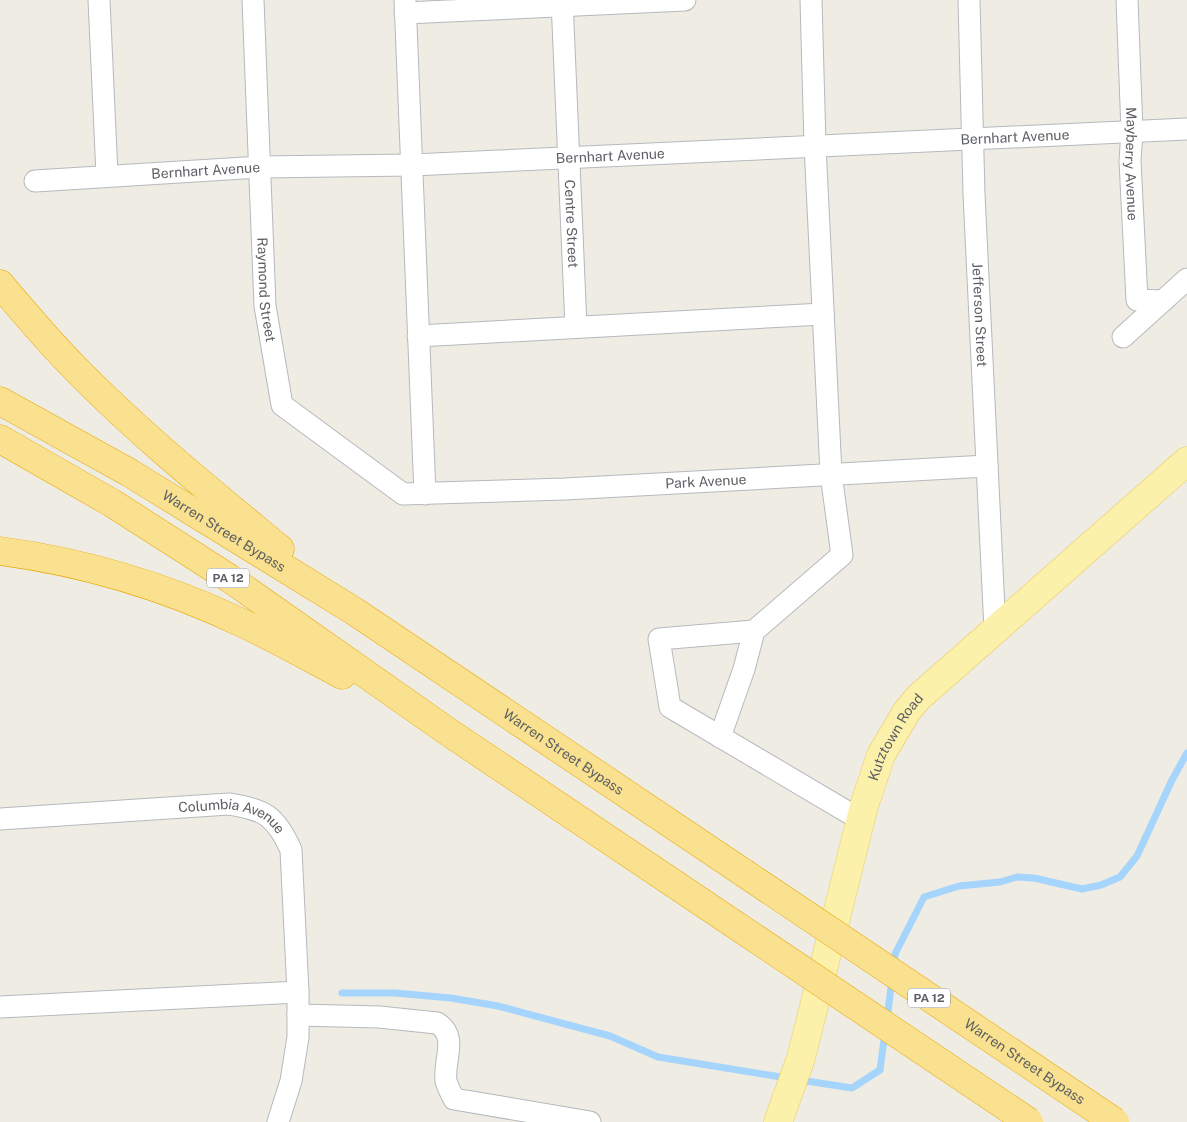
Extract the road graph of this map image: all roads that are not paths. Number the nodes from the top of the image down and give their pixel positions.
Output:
1 (99, 0) edge
2 (253, 0) edge
3 (684, 0) edge
4 (811, 0) edge
5 (968, 0) edge
6 (1127, 0) edge
7 (562, 3) edge
8 (405, 6) edge
9 (1187, 129) edge
10 (1132, 131) junction
11 (973, 138) junction
12 (816, 145) junction
13 (569, 157) junction
14 (412, 165) junction
15 (260, 167) junction
16 (107, 175) junction
17 (35, 181) dead end
18 (1187, 278) edge
19 (0, 284) edge
20 (1163, 301) junction
21 (823, 314) junction
22 (576, 327) junction
23 (418, 336) junction
24 (1123, 337) dead end
25 (0, 401) edge
26 (0, 440) edge
27 (1187, 461) edge
28 (987, 466) junction
29 (831, 474) junction
30 (425, 494) junction
31 (0, 550) edge
32 (354, 612) junction
33 (995, 630) junction
34 (754, 631) junction
35 (447, 731) junction
36 (720, 737) junction
37 (0, 819) edge
38 (861, 820) junction
39 (298, 992) junction
40 (0, 1007) edge
41 (298, 1014) junction
42 (782, 1112) edge
43 (278, 1122) edge
44 (590, 1122) edge
45 (1029, 1122) edge
46 (1115, 1122) edge

1 - 16 street
2 - 15 street, Raymond Street
3 - 7 street
4 - 12 street
5 - 11 street, Jefferson Street
6 - 10 street, Mayberry Avenue
7 - 8 street
7 - 13 street, Centre Street
8 - 14 street
9 - 10 street, Bernhart Avenue
10 - 11 street, Bernhart Avenue
10 - 20 street, Mayberry Avenue
11 - 12 street, Bernhart Avenue
11 - 28 street, Jefferson Street
12 - 13 street, Bernhart Avenue
12 - 21 street
13 - 14 street, Bernhart Avenue
13 - 22 street, Centre Street
14 - 15 street, Bernhart Avenue
14 - 23 street
15 - 16 street, Bernhart Avenue
15 - 30 street, Raymond Street
16 - 17 street, Bernhart Avenue
18 - 20 street
19 - 32 highway
20 - 24 street
21 - 22 street
21 - 29 street
22 - 23 street
23 - 30 street
25 - 32 highway, Warren Street Bypass / PA 12
26 - 35 highway, PA 12
27 - 33 main road, Kutztown Road
28 - 29 street, Park Avenue
28 - 33 street, Jefferson Street
29 - 30 street, Park Avenue
29 - 34 street
31 - 35 highway
32 - 46 highway, Warren Street Bypass / PA 12, bridge
33 - 38 main road, Kutztown Road
34 - 36 street
34 - 36 street
35 - 45 highway, PA 12, bridge
36 - 38 street
37 - 39 street, Columbia Avenue
38 - 42 main road, Kutztown Road
39 - 40 street
39 - 41 street, Columbia Avenue
41 - 43 street, Columbia Avenue
41 - 44 street

